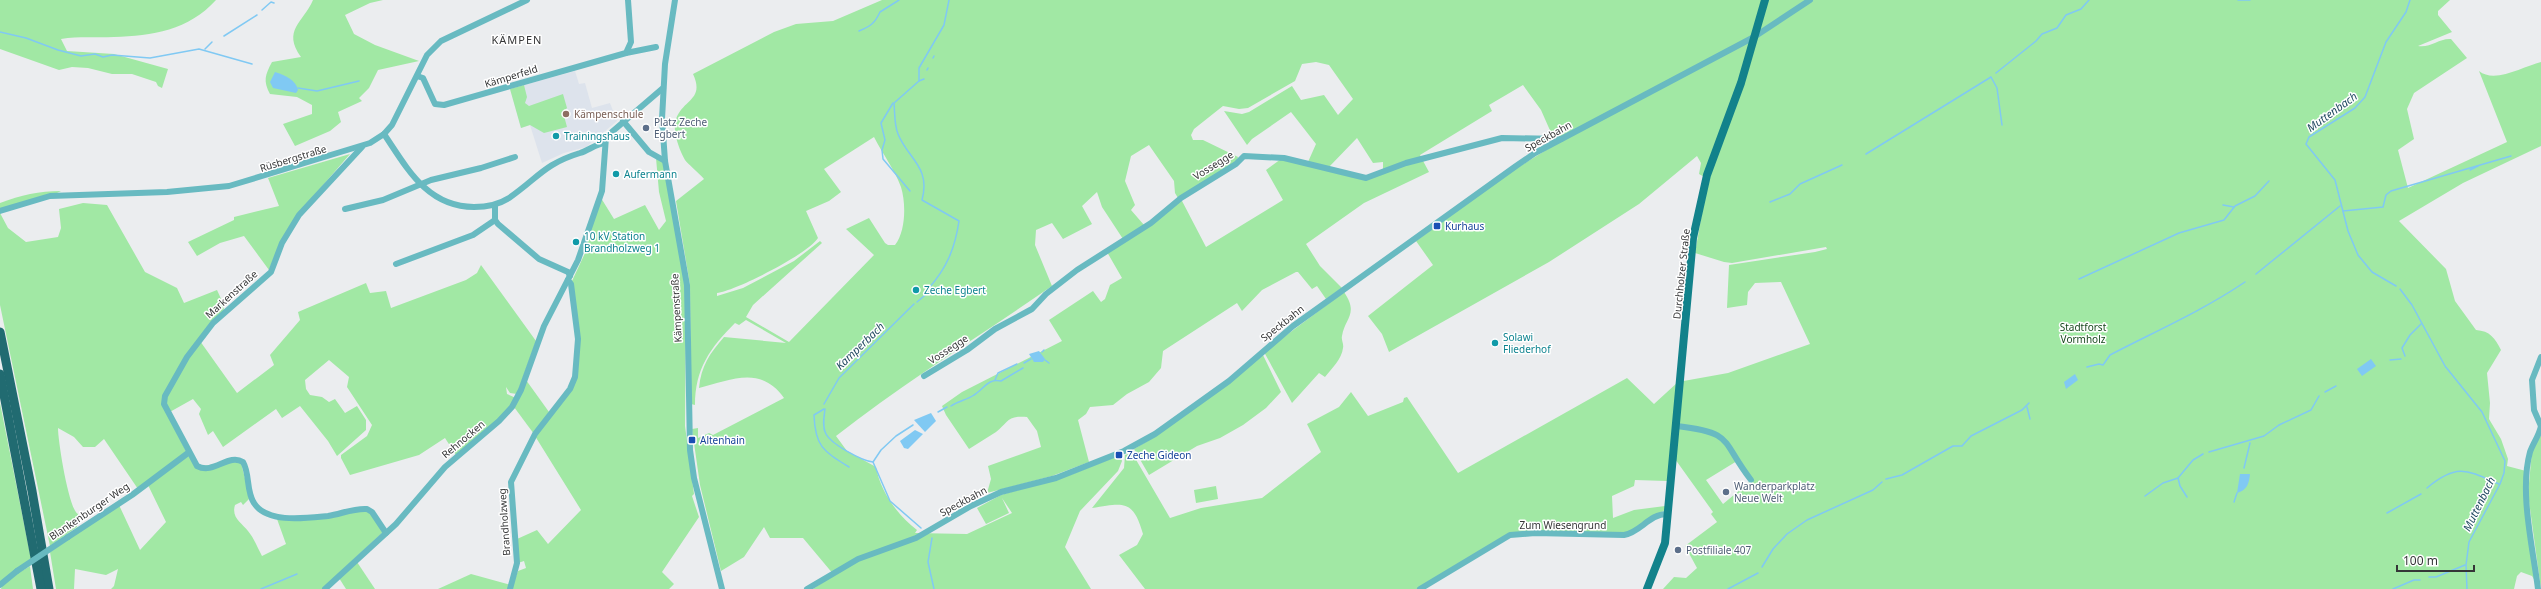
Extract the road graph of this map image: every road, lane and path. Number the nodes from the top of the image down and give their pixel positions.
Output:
1 (527, 0) edge
2 (628, 0) edge
3 (675, 0) edge
4 (1765, 0) edge
5 (1810, 0) edge
6 (1754, 37) junction
7 (656, 47) dead end
8 (626, 53) junction
9 (417, 76) junction
10 (663, 88) junction
11 (623, 121) junction
12 (384, 134) junction
13 (1562, 139) junction
14 (605, 144) junction
15 (362, 147) junction
16 (515, 157) dead end
17 (665, 161) junction
18 (420, 185) junction
19 (495, 206) junction
20 (345, 209) dead end
21 (0, 211) edge
22 (495, 220) junction
23 (396, 264) dead end
24 (569, 278) junction
25 (0, 332) edge
26 (2541, 357) edge
27 (0, 374) edge
28 (924, 376) dead end
29 (1677, 426) junction
30 (2541, 426) edge
31 (188, 453) junction
32 (1751, 480) dead end
33 (1667, 514) junction
34 (386, 533) junction
35 (0, 585) edge
36 (40, 589) edge
37 (50, 589) edge
38 (325, 589) edge
39 (510, 589) edge
40 (722, 589) edge
41 (807, 589) edge
42 (1420, 589) edge
43 (1647, 589) edge
44 (2538, 589) edge

1 - 9 street, Rüsbergstraße
2 - 8 street
3 - 10 street, Kämpenstraße
4 - 6 main road, Durchholzer Straße
5 - 6 street, Speckbahn
6 - 13 street, Speckbahn
6 - 29 main road, Durchholzer Straße
7 - 8 street, Kämperfeld
8 - 9 street, Kämperfeld
9 - 12 street, Rüsbergstraße
10 - 11 street
10 - 17 street, Kämpenstraße
11 - 14 street
11 - 17 street
12 - 15 street, Rüsbergstraße
12 - 18 street
13 - 28 street, Vossegge
13 - 41 street, Speckbahn
14 - 19 street
14 - 24 street
15 - 21 street, Rüsbergstraße
15 - 31 street, Markenstraße
16 - 18 street
17 - 40 street, Kämpenstraße
18 - 19 street
18 - 20 street
19 - 22 street
22 - 23 street
22 - 24 street
24 - 34 street, Rehnocken
24 - 39 street, Brandholzweg
25 - 37 highway
26 - 30 street
27 - 36 highway
29 - 32 street
29 - 33 main road, Durchholzer Straße
30 - 44 street
31 - 34 street, Markenstraße
31 - 35 street, Blankenburger Weg, bridge
33 - 42 street, Zum Wiesengrund
33 - 43 main road, Durchholzer Straße
34 - 38 street, Rehnocken

